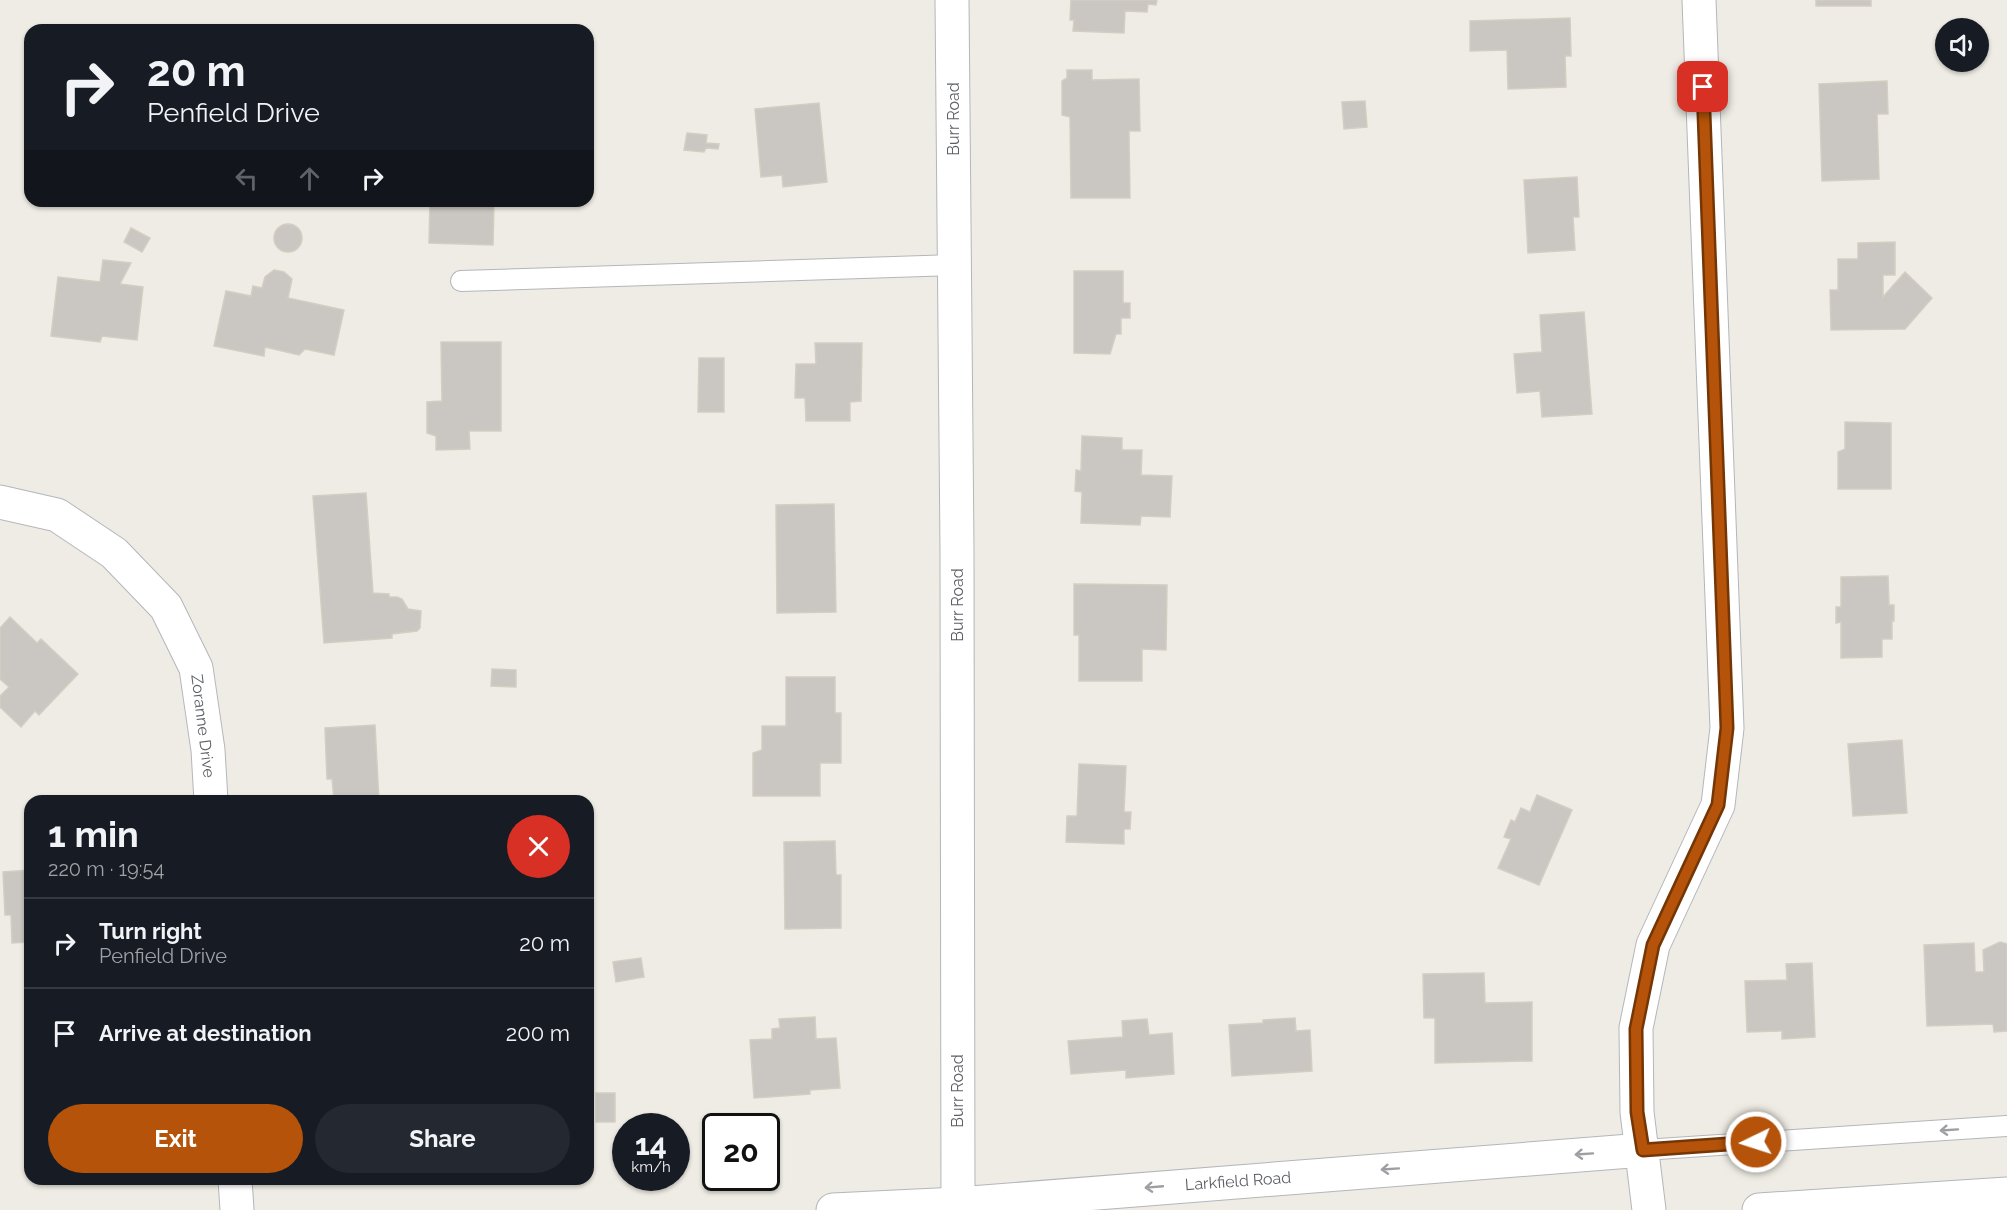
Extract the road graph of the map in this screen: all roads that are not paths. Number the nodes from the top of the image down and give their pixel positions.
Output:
1 (952, 0) edge
2 (1699, 0) edge
3 (955, 265) junction
4 (461, 281) dead end
5 (0, 502) edge
6 (212, 795) edge
7 (2007, 1126) edge
8 (1643, 1150) junction
9 (235, 1185) edge
10 (2007, 1194) edge
11 (958, 1207) edge
12 (237, 1210) edge
13 (833, 1210) edge
14 (1648, 1210) edge
15 (1759, 1210) edge

1 - 3 street, Burr Road
2 - 8 street
3 - 4 lane
3 - 11 street, Burr Road
5 - 6 street, Zoranne Drive
7 -> 8 lane
8 -> 11 street, Larkfield Road
8 - 14 street
9 - 12 street
10 - 15 street
11 - 13 street, Larkfield Road

